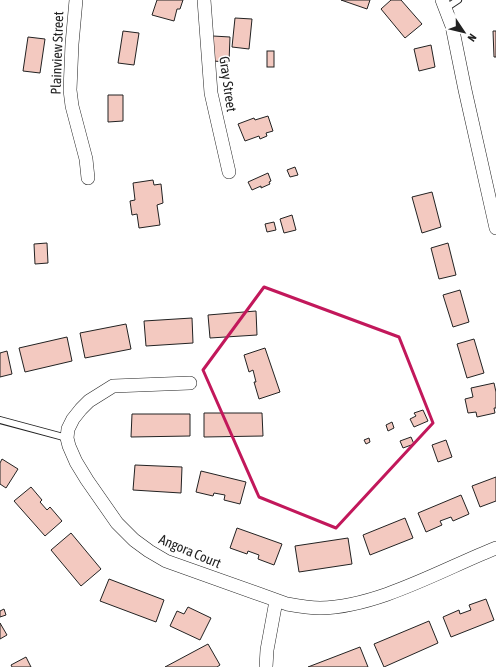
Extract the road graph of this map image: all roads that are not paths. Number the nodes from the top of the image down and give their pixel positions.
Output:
1 (76, 0) edge
2 (204, 0) edge
3 (458, 0) edge
4 (444, 4) edge
5 (229, 172) dead end
6 (88, 178) dead end
7 (496, 228) edge
8 (190, 383) dead end
9 (0, 420) edge
10 (67, 438) junction
11 (496, 548) edge
12 (276, 601) junction
13 (266, 667) edge

1 - 6 street, Plainview Street
2 - 5 street, Gray Street
3 - 4 lane
4 - 7 street
8 - 10 street
9 - 10 lane
10 - 12 street, Angora Court
11 - 12 street, Angora Court
12 - 13 street

